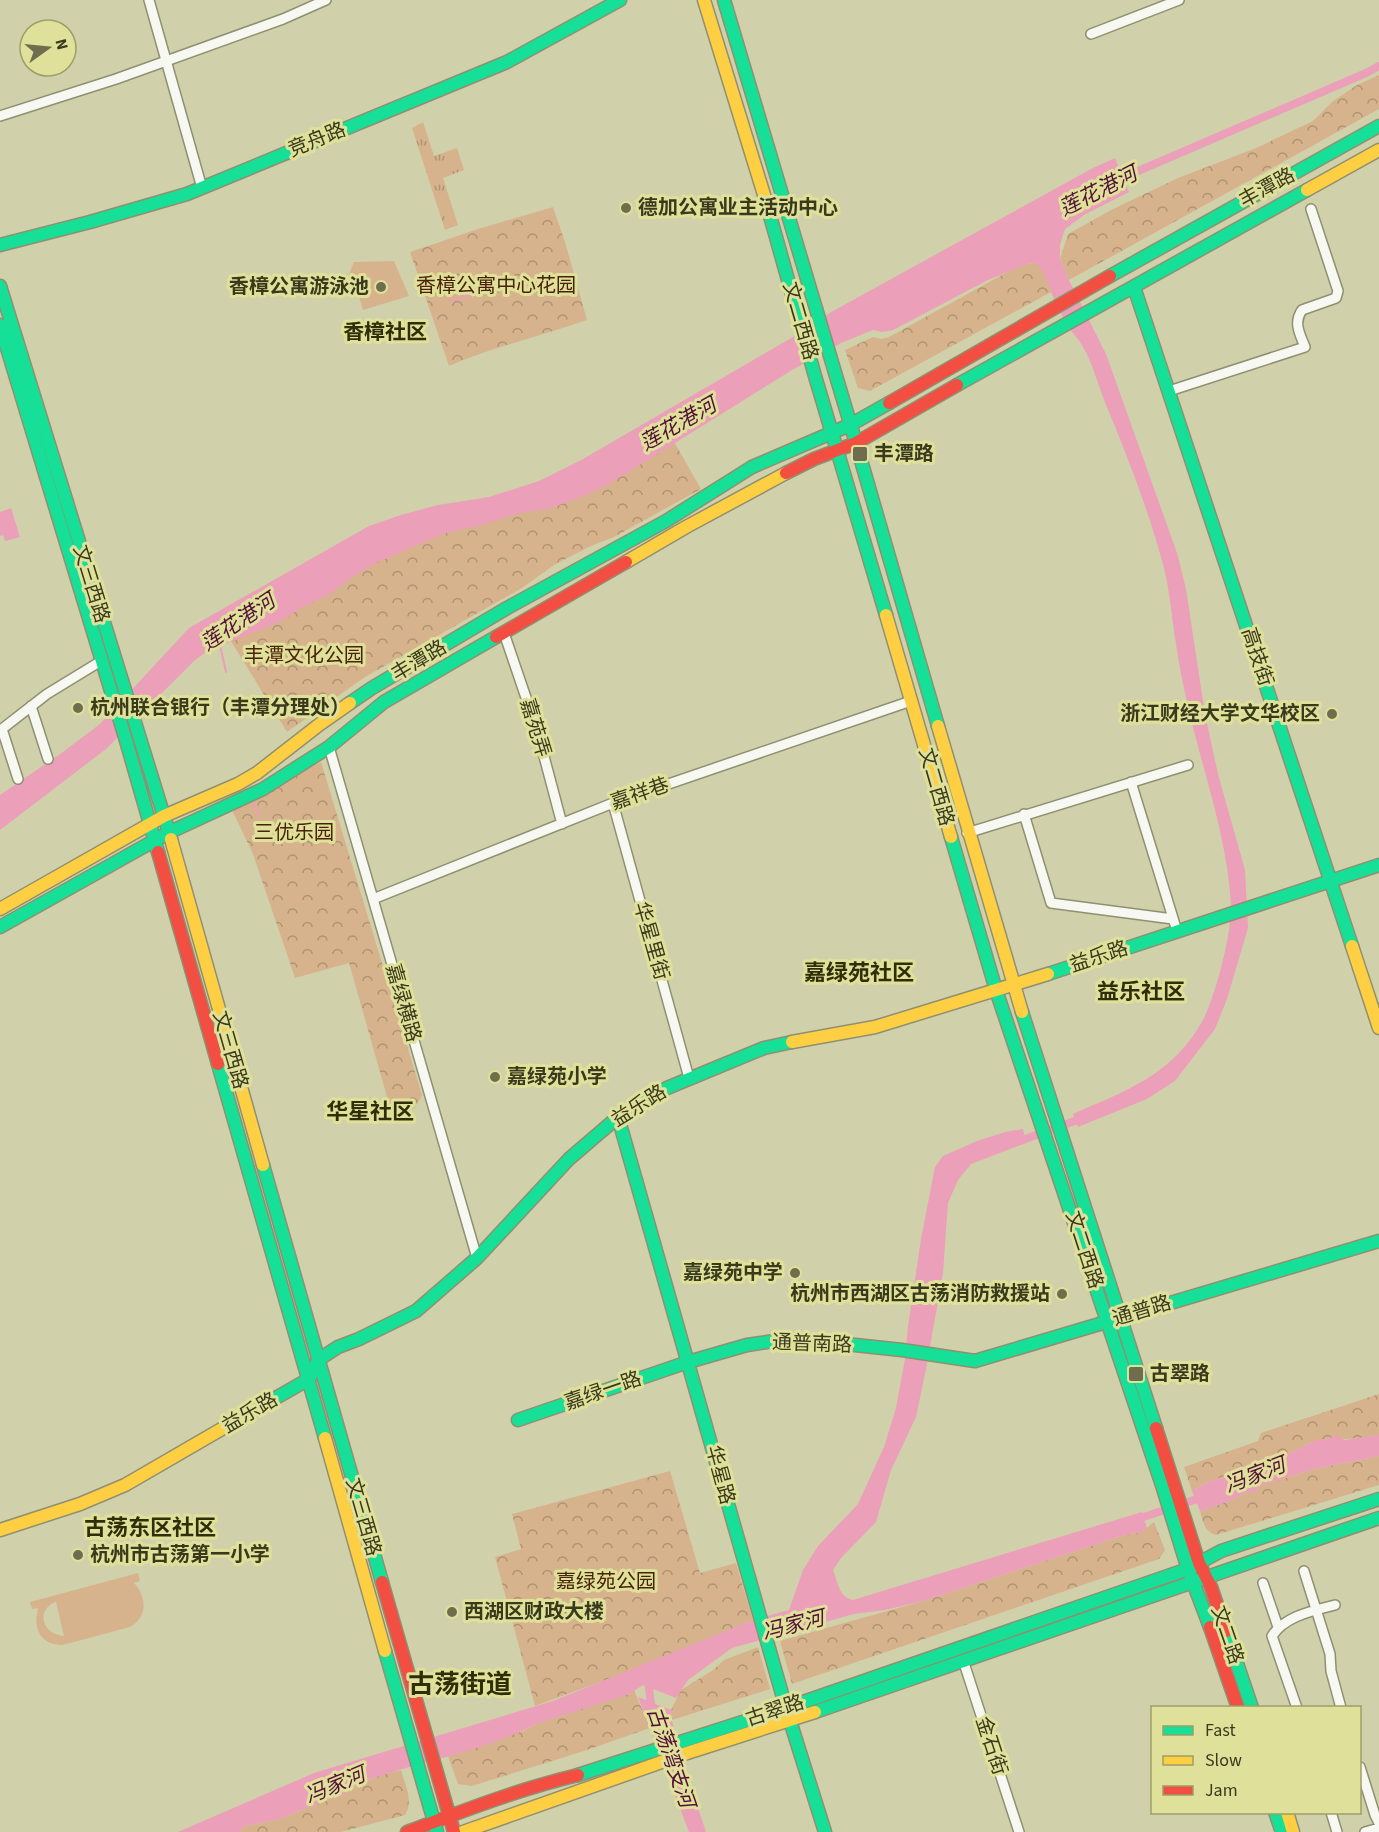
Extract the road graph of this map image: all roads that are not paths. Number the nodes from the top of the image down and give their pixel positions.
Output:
1 (149, 0) edge
2 (326, 0) edge
3 (620, 0) edge
4 (704, 0) edge
5 (724, 0) edge
6 (1179, 0) edge
7 (1091, 34) dead end
8 (166, 61) junction
9 (0, 116) edge
10 (1379, 126) edge
11 (1379, 150) edge
12 (202, 188) junction
13 (1311, 209) dead end
14 (0, 245) edge
15 (0, 286) edge
16 (1134, 287) junction
17 (0, 325) edge
18 (1169, 391) junction
19 (850, 425) junction
20 (833, 432) junction
21 (856, 443) junction
22 (838, 450) junction
23 (504, 633) junction
24 (101, 662) junction
25 (911, 701) junction
26 (31, 706) junction
27 (329, 747) junction
28 (48, 759) dead end
29 (1188, 765) dead end
30 (18, 779) dead end
31 (1131, 782) junction
32 (613, 803) junction
33 (1024, 814) junction
34 (164, 816) junction
35 (562, 824) junction
36 (150, 825) junction
37 (968, 832) junction
38 (168, 833) junction
39 (155, 841) junction
40 (1379, 865) edge
41 (1331, 882) junction
42 (373, 899) junction
43 (0, 909) edge
44 (1175, 925) junction
45 (0, 927) edge
46 (1013, 986) junction
47 (996, 990) junction
48 (1379, 1028) edge
49 (689, 1078) junction
50 (618, 1116) junction
51 (1379, 1241) edge
52 (477, 1258) junction
53 (1114, 1320) junction
54 (902, 1350) joint
55 (318, 1360) junction
56 (688, 1362) junction
57 (309, 1379) junction
58 (518, 1420) dead end
59 (1379, 1499) edge
60 (1379, 1518) edge
61 (0, 1530) edge
62 (1194, 1566) junction
63 (1304, 1571) dead end
64 (1200, 1579) junction
65 (1263, 1583) dead end
66 (1335, 1605) dead end
67 (1316, 1610) junction
68 (1278, 1628) junction
69 (963, 1660) junction
70 (1238, 1706) edge
71 (1251, 1706) edge
72 (1297, 1706) edge
73 (1341, 1706) edge
74 (789, 1714) junction
75 (655, 1757) junction
76 (1361, 1773) edge
77 (1276, 1814) edge
78 (1288, 1814) edge
79 (1332, 1814) edge
80 (450, 1816) junction
81 (1379, 1825) edge
82 (435, 1827) edge
83 (407, 1832) edge
84 (454, 1832) edge
85 (464, 1832) edge
86 (825, 1832) edge
87 (1019, 1832) edge
88 (1282, 1832) edge
89 (1293, 1832) edge
90 (1337, 1832) edge
91 (1365, 1832) edge

1 - 8 street
2 - 8 street
3 - 12 main road, 竞舟路
4 - 20 main road, 文二西路
5 - 19 main road, 文二西路
6 - 7 street
8 - 9 street
8 - 12 street
10 - 19 main road, 丰潭路
11 - 16 main road, 丰潭路
12 - 14 main road, 竞舟路
13 - 18 street
15 - 34 main road, 文三西路
16 - 18 main road, 高技街
16 - 21 main road, 丰潭路
17 - 24 main road, 文三西路
18 - 41 main road, 高技街
19 - 20 main road, 丰潭路
19 - 21 main road, 文二西路
20 - 22 main road, 文二西路
20 - 34 main road, 丰潭路
21 - 22 main road, 丰潭路
21 - 37 main road, 文二西路
22 - 23 main road, 丰潭路
22 - 25 main road, 文二西路
23 - 27 main road, 丰潭路
23 - 35 street, 嘉苑弄
24 - 26 street
24 - 36 main road, 文三西路
25 - 32 street, 嘉祥巷
25 - 47 main road, 文二西路
26 - 28 street
26 - 30 street
27 - 38 main road, 丰潭路
27 - 42 street, 嘉绿横路
29 - 31 street
31 - 33 street
31 - 44 street
32 - 35 street, 嘉祥巷
32 - 49 street, 华星里街
33 - 37 street
33 - 44 street
34 - 36 main road, 丰潭路
34 - 38 main road, 文三西路
35 - 42 street, 嘉祥巷
36 - 39 main road, 文三西路
36 - 43 main road, 丰潭路
37 - 46 main road, 文二西路
38 - 39 main road, 丰潭路
38 - 55 main road, 文三西路
39 - 45 main road, 丰潭路
39 - 57 main road, 文三西路
40 - 41 main road, 益乐路
41 - 44 main road, 益乐路
41 - 48 main road, 高技街
42 - 52 street, 嘉绿横路
44 - 46 main road, 益乐路
46 - 47 main road, 益乐路
46 - 53 main road, 文二西路
47 - 49 main road, 益乐路
47 - 53 main road, 文二西路
49 - 50 main road, 益乐路
50 - 52 main road, 益乐路
50 - 56 main road, 华星路
51 - 53 main road, 通普路
52 - 55 main road, 益乐路
53 - 54 main road, 通普路
53 - 62 main road, 文二西路
54 - 56 main road, 通普南路
55 - 57 main road
55 - 80 main road, 文三西路
56 - 58 main road, 嘉绿一路
56 - 74 main road, 华星路
57 - 61 main road, 益乐路
57 - 82 main road, 文三西路
59 - 62 main road, 古翠路
60 - 64 main road, 古翠路
62 - 64 main road, 文二路
62 - 74 main road, 古翠路
63 - 67 street
64 - 69 main road, 古翠路
64 - 70 main road, 文二路
64 - 71 main road, 文二路
65 - 68 street
66 - 67 street
67 - 68 street
67 - 73 street
68 - 72 street
69 - 74 main road, 古翠路
69 - 87 street, 金石街
74 - 75 main road, 古翠路
74 - 86 main road, 华星路
75 - 80 main road, 古翠路
75 - 85 main road, 古翠路
76 - 81 street
77 - 88 main road
78 - 89 main road
79 - 90 street
80 - 82 main road, 古翠路
80 - 84 main road, 文三西路
81 - 91 street
82 - 83 main road, 古翠路

